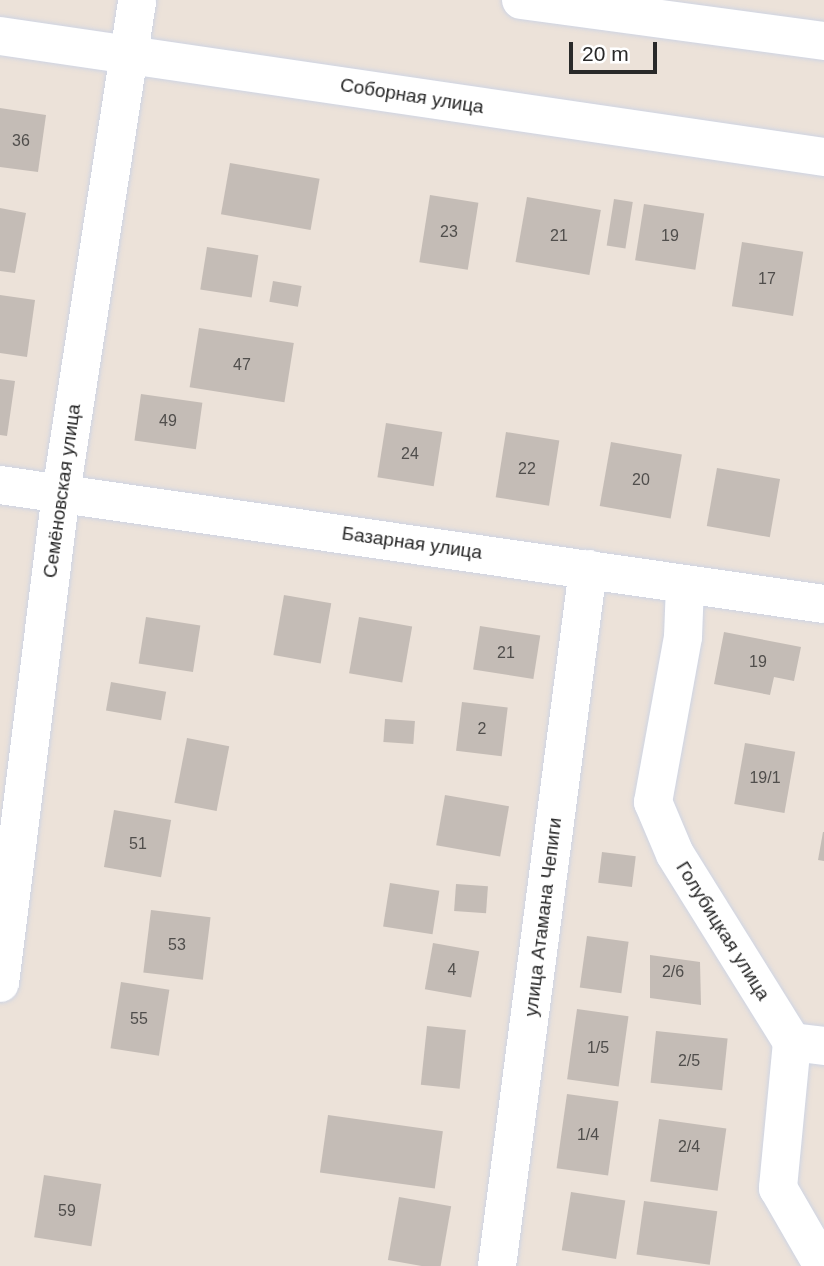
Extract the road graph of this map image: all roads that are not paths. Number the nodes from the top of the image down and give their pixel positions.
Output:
1 (137, 0) edge
2 (521, 0) edge
3 (0, 37) edge
4 (824, 41) edge
5 (128, 53) junction
6 (824, 157) edge
7 (0, 485) edge
8 (61, 493) junction
9 (589, 569) junction
10 (685, 585) junction
11 (824, 604) edge
12 (5, 904) edge
13 (0, 984) edge
14 (808, 1044) edge
15 (498, 1266) edge
16 (823, 1266) edge

1 - 5 street, Семёновская улица
2 - 4 street
3 - 5 street, Соборная улица
5 - 6 street, Соборная улица
5 - 8 street, Семёновская улица
7 - 8 street, Базарная улица
8 - 9 street, Базарная улица
8 - 12 street, Семёновская улица
9 - 10 street, Базарная улица
9 - 15 street, улица Атамана Чепиги
10 - 11 street, Базарная улица
10 - 14 street, Голубицкая улица
12 - 13 street, Семёновская улица
14 - 16 street, Голубицкая улица

